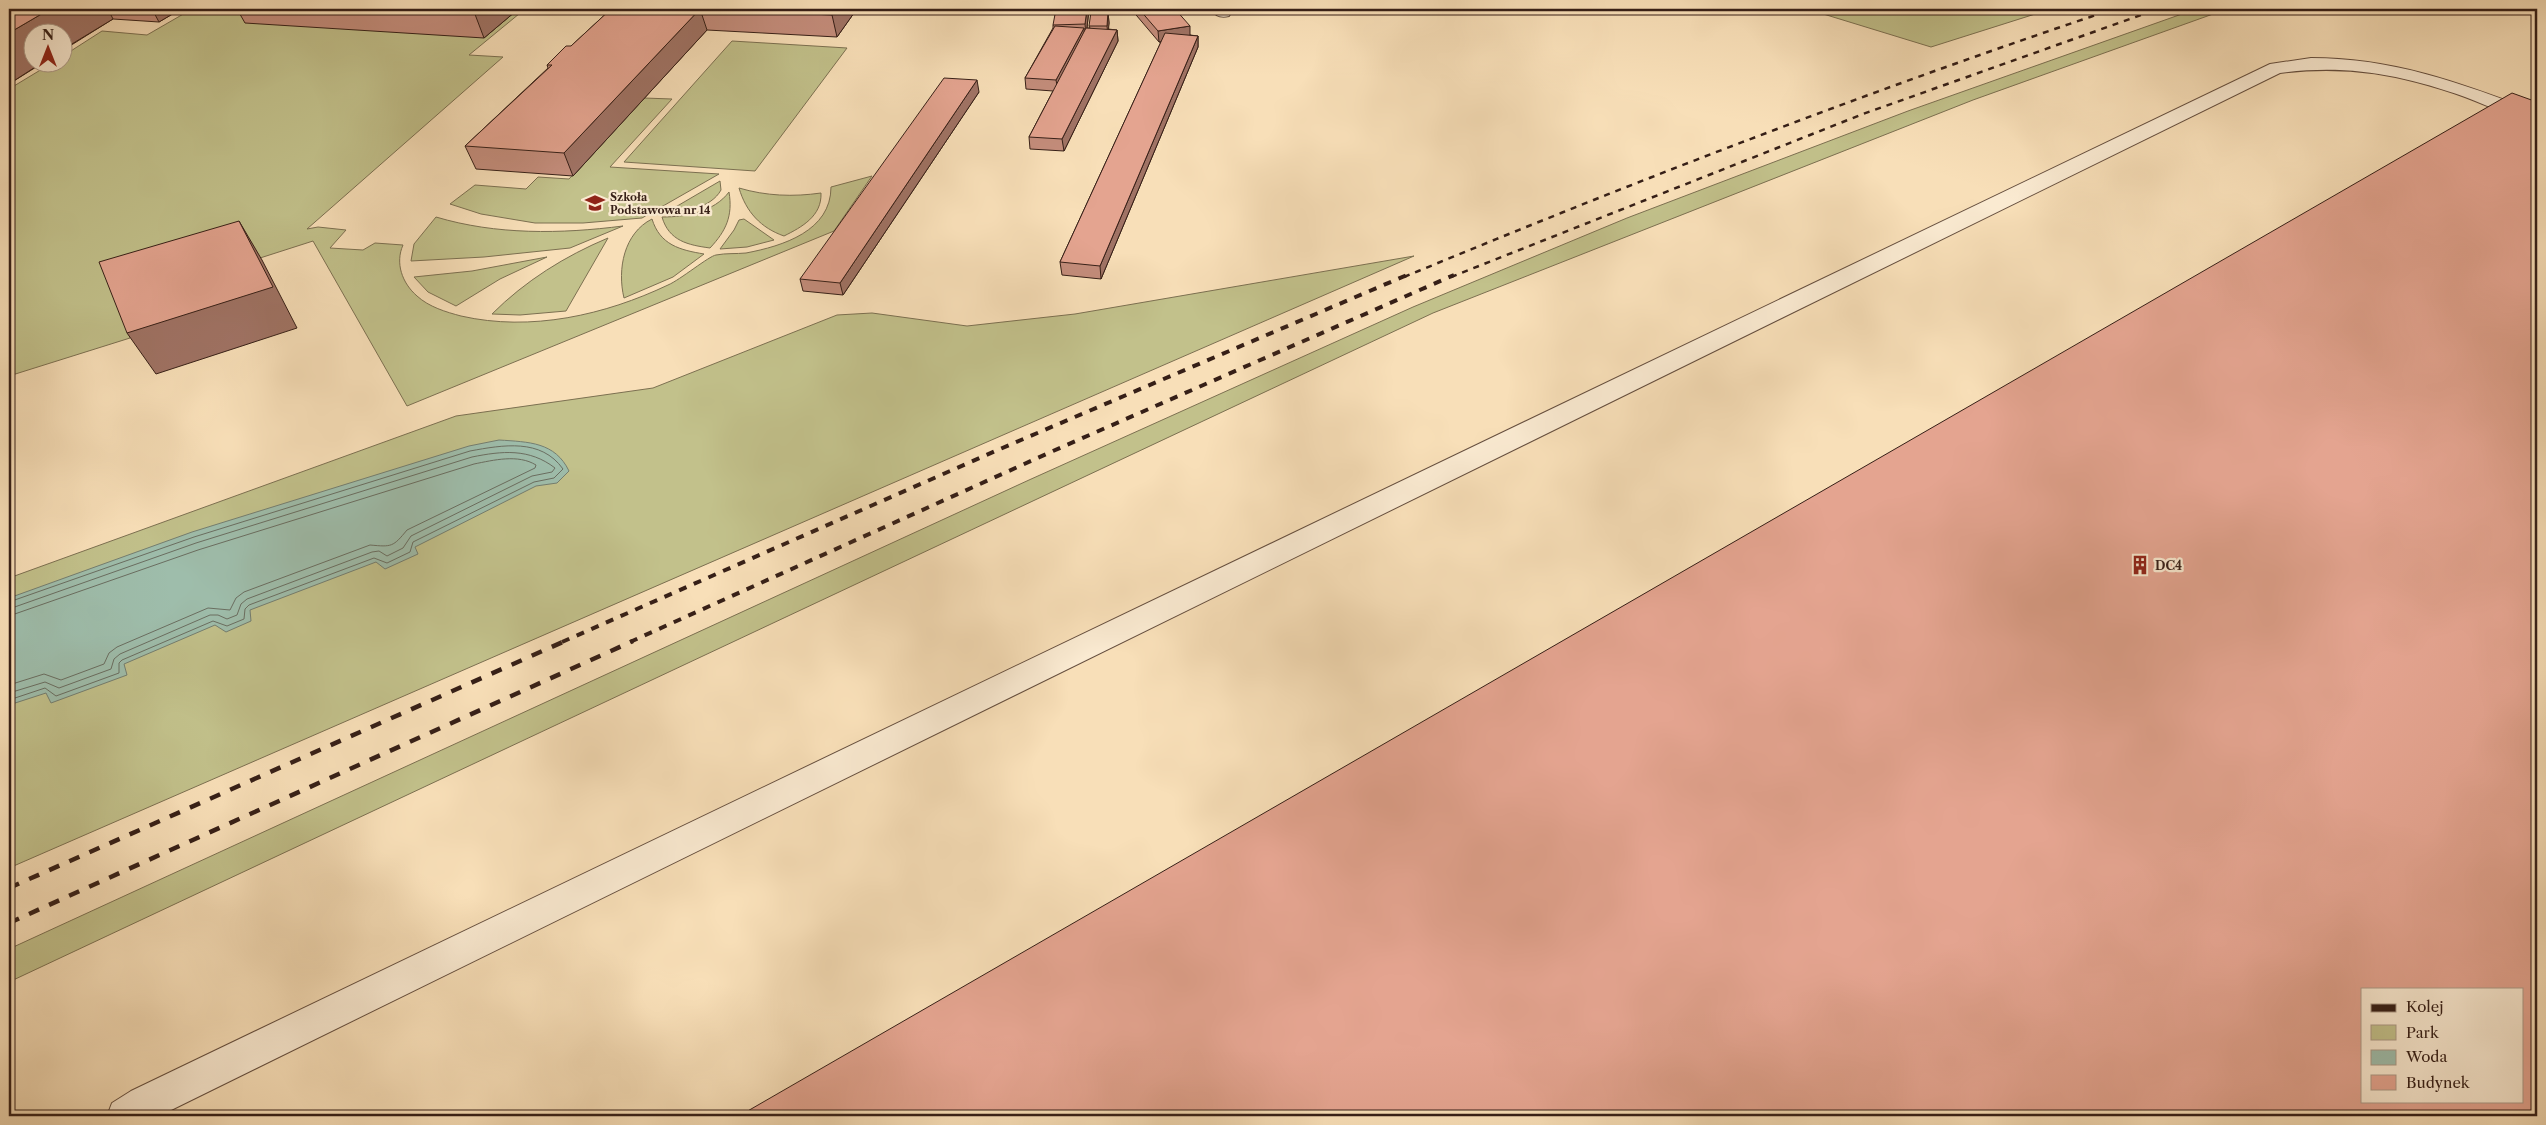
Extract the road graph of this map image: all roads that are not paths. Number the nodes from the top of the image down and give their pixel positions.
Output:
1 (2537, 118) edge
2 (126, 1116) edge

1 - 2 lane

